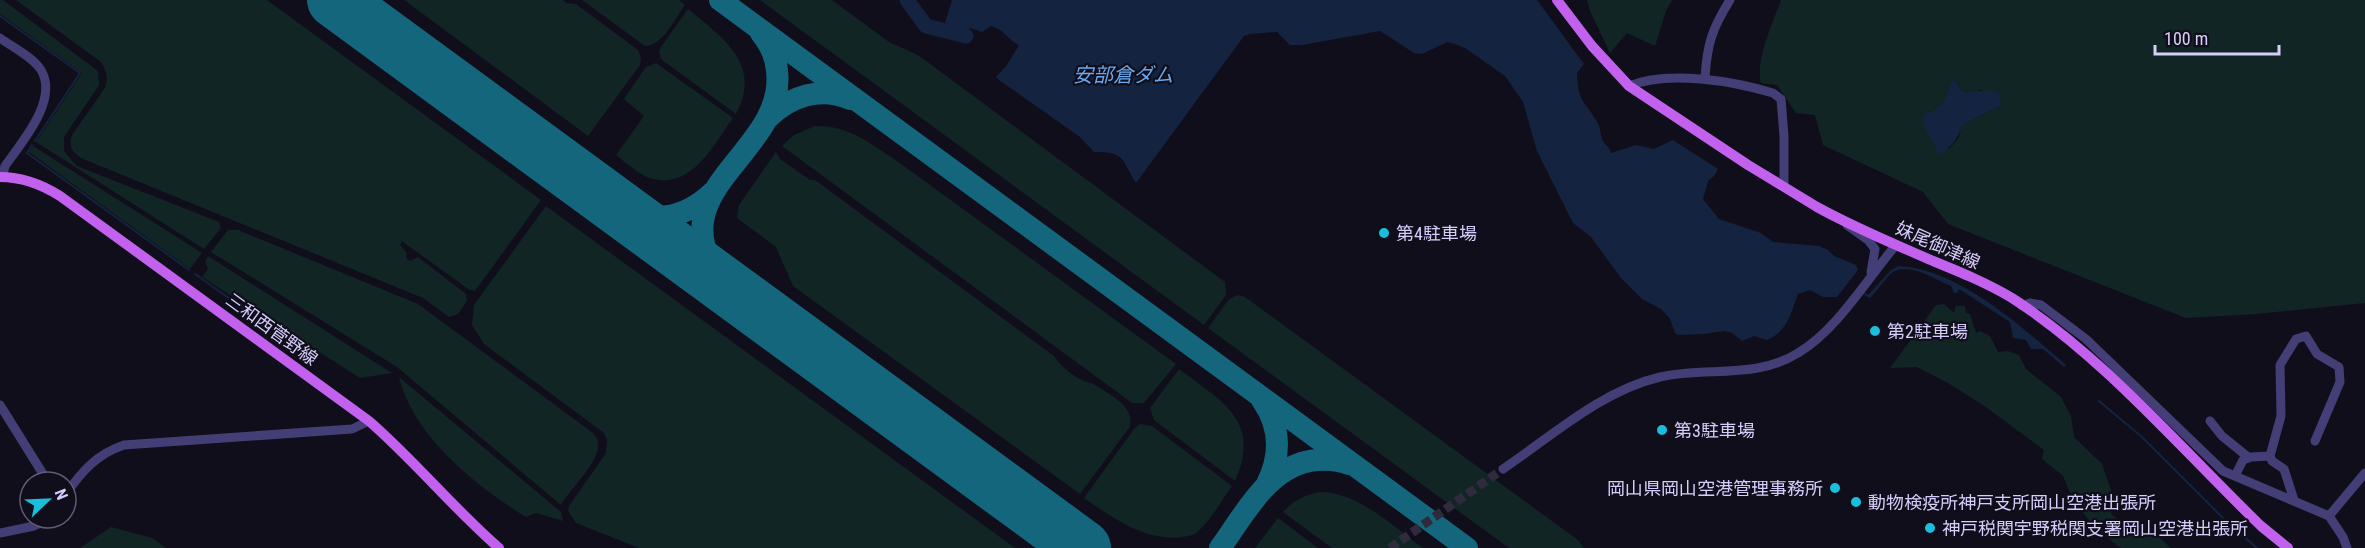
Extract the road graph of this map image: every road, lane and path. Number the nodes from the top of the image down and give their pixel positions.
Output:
1 (1557, 0) edge
2 (1730, 0) edge
3 (0, 38) edge
4 (1705, 78) junction
5 (1629, 86) junction
6 (1, 177) edge
7 (1784, 187) junction
8 (1843, 221) junction
9 (1896, 245) junction
10 (1871, 274) junction
11 (2022, 306) junction
12 (2106, 356) junction
13 (2098, 367) junction
14 (0, 405) edge
15 (369, 421) junction
16 (2210, 422) dead end
17 (2315, 441) dead end
18 (2270, 456) junction
19 (2248, 457) junction
20 (1503, 469) tunnel mouth
21 (41, 470) edge
22 (2365, 473) edge
23 (2235, 476) junction
24 (78, 478) edge
25 (2294, 500) junction
26 (2329, 516) junction
27 (18, 529) edge
28 (0, 533) edge
29 (499, 548) edge
30 (2288, 548) edge
31 (2347, 548) edge

1 - 5 main road, 妹尾御津線
2 - 4 street
3 - 6 street
4 - 5 street
4 - 7 street
5 - 7 main road, 妹尾御津線
6 - 15 main road, 三和西菅野線
7 - 8 main road, 妹尾御津線
8 - 9 main road, 妹尾御津線
8 - 10 street
9 - 10 street
9 - 11 main road, 妹尾御津線
10 - 20 street
11 - 12 street
11 - 13 main road, 妹尾御津線
12 - 13 street
12 - 23 street
13 - 30 main road, 妹尾御津線
14 - 21 street
15 - 24 street
15 - 29 main road, 三和西菅野線
16 - 19 street
17 - 18 street
18 - 19 street
18 - 25 street
19 - 23 street
22 - 26 street
23 - 25 street
25 - 26 street
26 - 31 street
27 - 28 street

